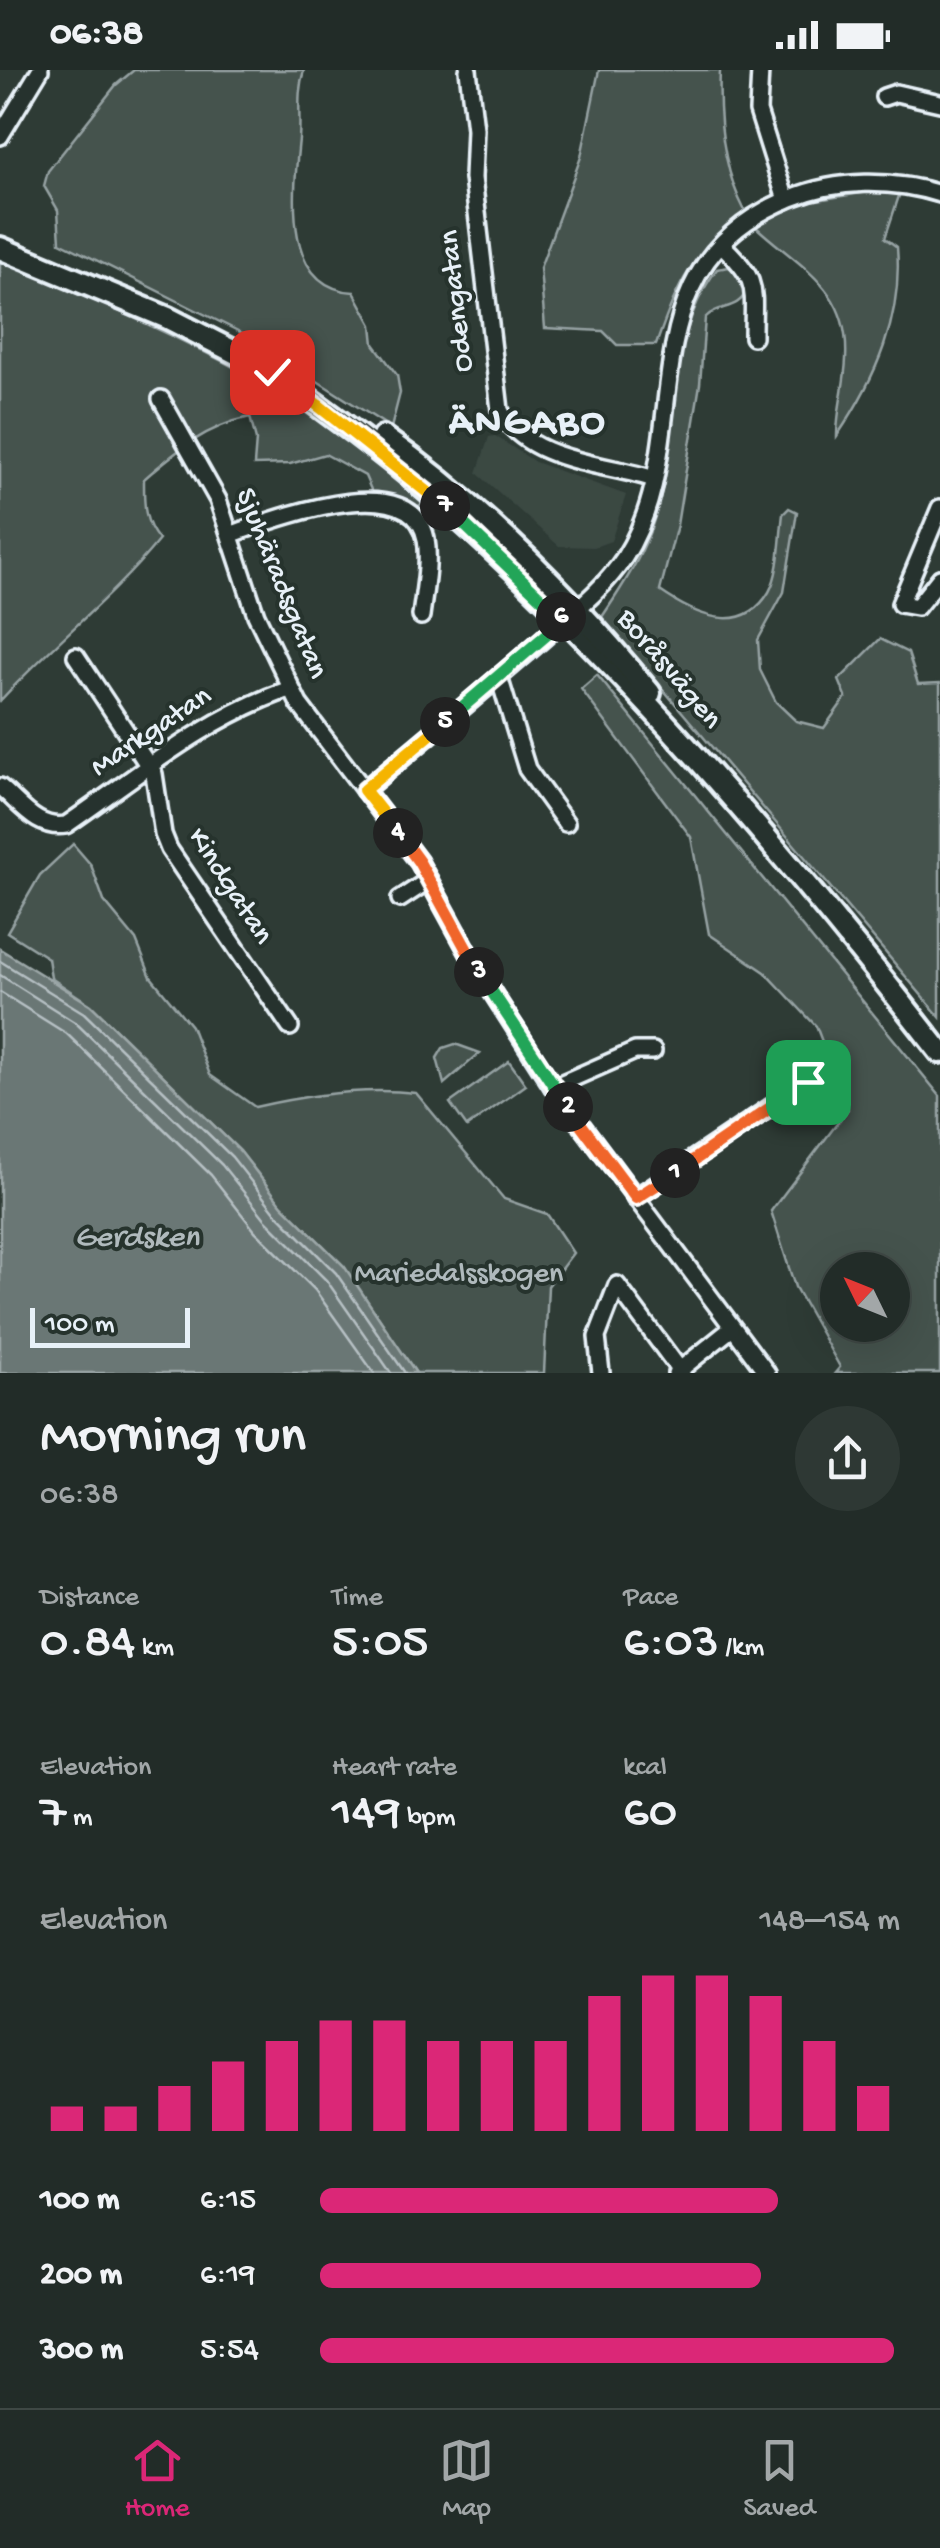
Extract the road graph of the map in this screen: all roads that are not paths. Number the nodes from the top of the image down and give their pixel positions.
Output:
1 (40, 70) edge
2 (468, 70) edge
3 (760, 70) edge
4 (884, 97) dead end
5 (940, 102) edge
6 (0, 136) edge
7 (940, 194) edge
8 (786, 200) junction
9 (723, 246) junction
10 (0, 248) edge
11 (753, 337) dead end
12 (161, 399) dead end
13 (654, 479) junction
14 (940, 508) edge
15 (232, 534) junction
16 (922, 560) junction
17 (940, 577) edge
18 (570, 615) junction
19 (421, 616) dead end
20 (76, 656) dead end
21 (499, 677) junction
22 (290, 689) junction
23 (150, 766) junction
24 (0, 787) edge
25 (364, 790) junction
26 (566, 824) dead end
27 (429, 880) junction
28 (400, 899) dead end
29 (290, 1027) dead end
30 (653, 1051) dead end
31 (940, 1052) edge
32 (808, 1082) dead end
33 (553, 1087) junction
34 (636, 1198) junction
35 (732, 1329) junction
36 (680, 1372) edge
37 (601, 1373) edge
38 (766, 1373) edge

1 - 6 street
2 - 13 street, Odengatan
3 - 8 street
4 - 5 street
7 - 8 street
8 - 9 street
9 - 11 street
9 - 13 street
10 - 18 main road, Boråsvägen
12 - 15 street, Sjuhäradsgatan
13 - 18 street
14 - 16 street
15 - 19 street
15 - 22 street, Sjuhäradsgatan
16 - 17 street
16 - 17 street
18 - 21 street
18 - 31 main road, Boråsvägen
20 - 23 street
21 - 25 street
21 - 26 street
22 - 23 street, Markgatan
22 - 25 street, Sjuhäradsgatan
23 - 24 street, Markgatan
23 - 29 street, Kindgatan
25 - 27 street, Sjuhäradsgatan
27 - 28 street
27 - 33 street, Sjuhäradsgatan
30 - 33 street
32 - 34 street
33 - 34 street, Sjuhäradsgatan
34 - 35 street, Sjuhäradsgatan
35 - 36 street
35 - 38 street, Sjuhäradsgatan
36 - 37 street

